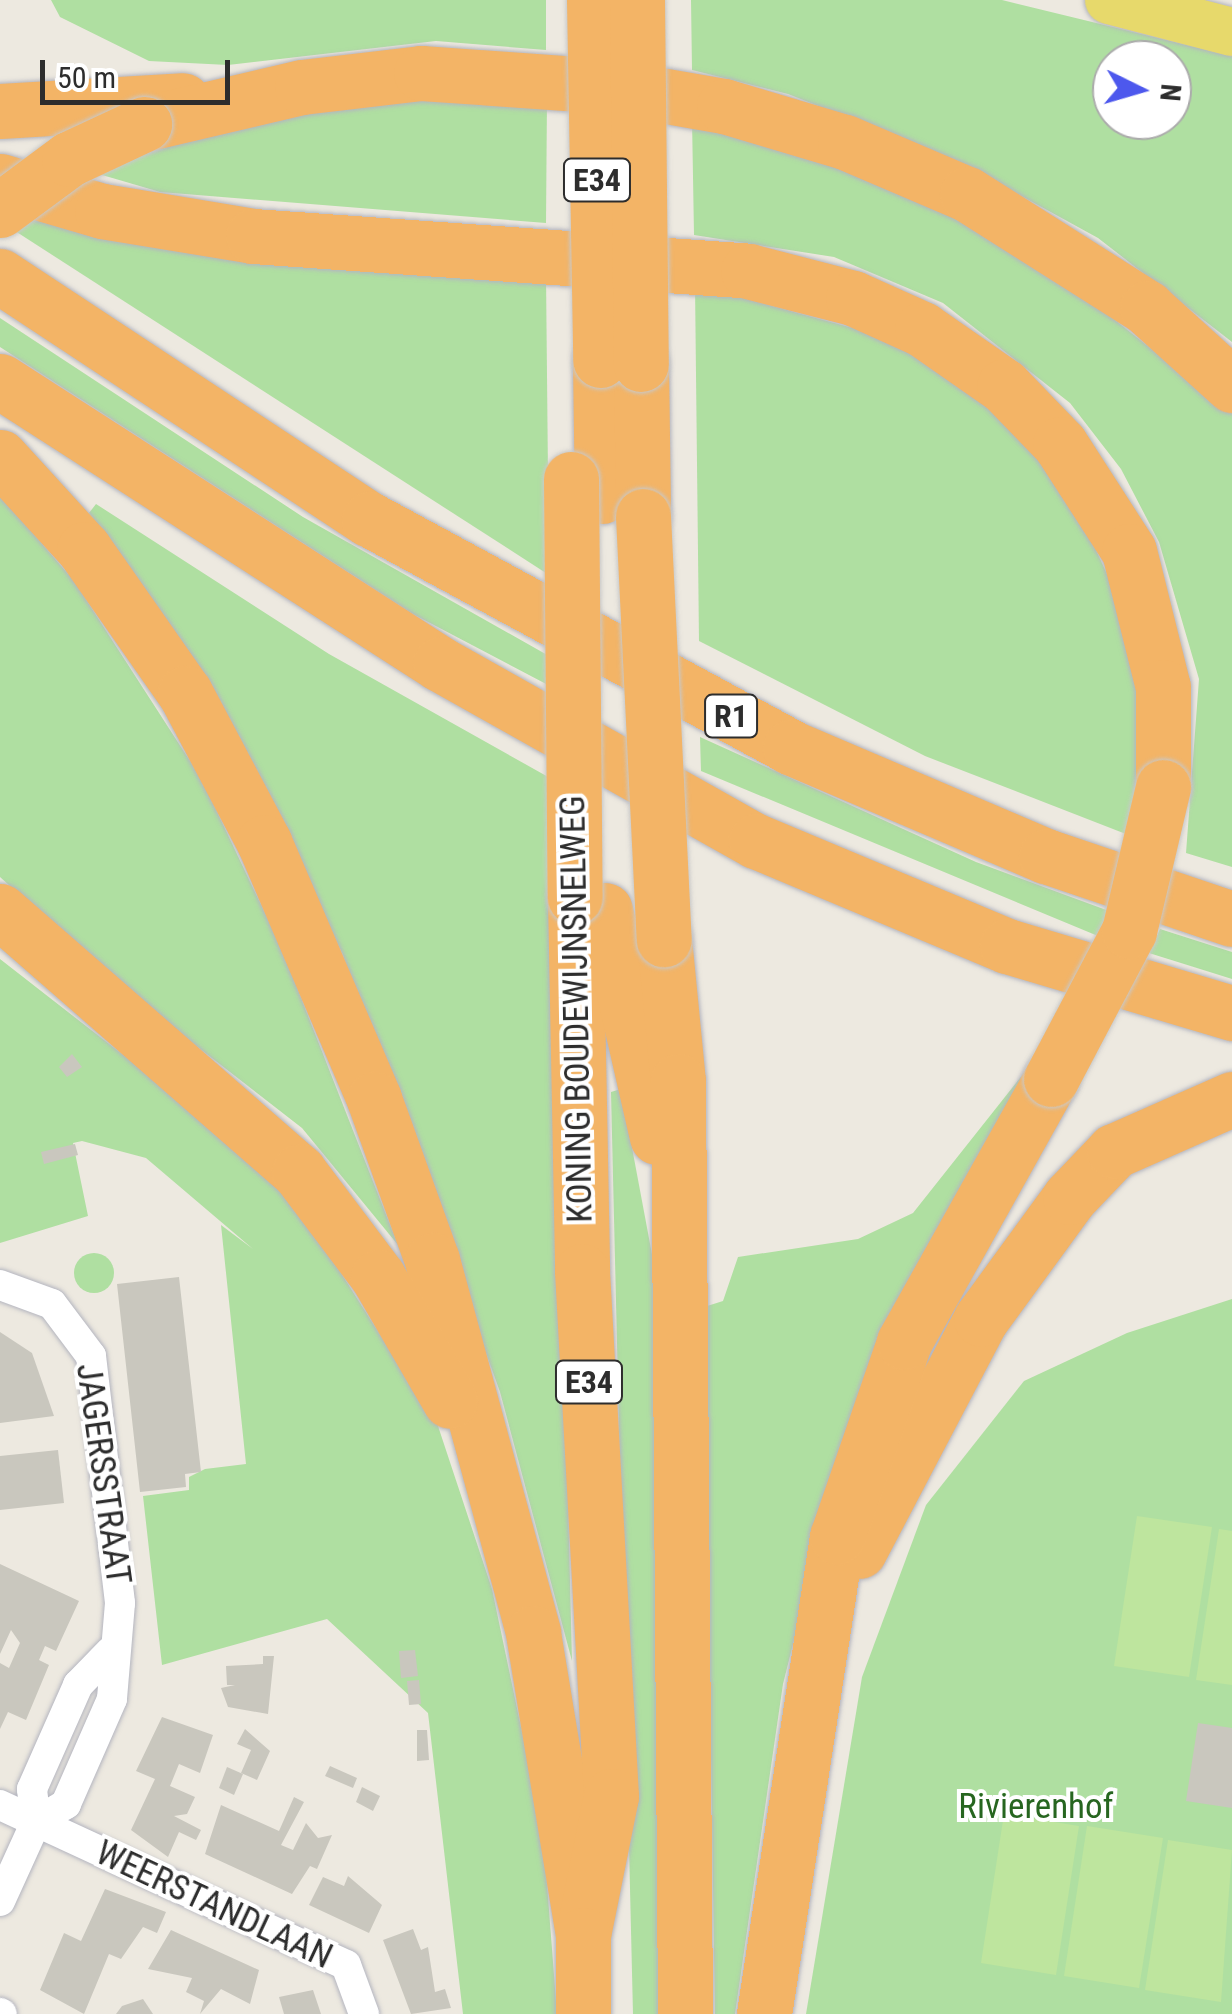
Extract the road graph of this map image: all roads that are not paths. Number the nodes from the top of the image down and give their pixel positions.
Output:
1 (563, 0) edge
2 (594, 0) edge
3 (637, 0) edge
4 (1109, 0) edge
5 (1232, 32) edge
6 (271, 92) junction
7 (0, 111) edge
8 (0, 181) edge
9 (0, 210) edge
10 (0, 276) edge
11 (603, 361) junction
12 (0, 382) edge
13 (1232, 385) edge
14 (0, 457) edge
15 (606, 497) junction
16 (590, 904) junction
17 (0, 911) edge
18 (1232, 919) edge
19 (1232, 1013) edge
20 (1232, 1099) edge
21 (675, 1202) junction
22 (0, 1285) edge
23 (489, 1467) junction
24 (806, 1716) junction
25 (0, 1805) edge
26 (36, 1822) junction
27 (0, 1901) edge
28 (583, 1935) junction
29 (364, 2014) edge
30 (583, 2014) edge
31 (685, 2014) edge
32 (764, 2014) edge

1 - 11 highway, KONING BOUDEWIJNSNELWEG / E34
2 - 11 highway, E34, bridge
3 - 11 highway, E34, bridge
4 - 5 main road
6 - 7 highway
6 - 9 highway, bridge
6 - 13 highway
8 - 24 highway, bridge
10 - 18 highway, R1
11 - 15 highway, E34
11 - 15 highway, KONING BOUDEWIJNSNELWEG / E34
12 - 19 highway
14 - 23 highway
15 - 16 highway, KONING BOUDEWIJNSNELWEG / E34, bridge
15 - 21 highway, E34, bridge
16 - 21 highway, E34
16 - 28 highway, KONING BOUDEWIJNSNELWEG / E34
17 - 23 highway
20 - 24 highway
21 - 31 highway, E34
22 - 26 street, JAGERSSTRAAT
23 - 28 highway
24 - 32 highway
25 - 26 street, WEERSTANDLAAN
26 - 27 street
26 - 29 street, WEERSTANDLAAN
28 - 30 highway, KONING BOUDEWIJNSNELWEG / E34

